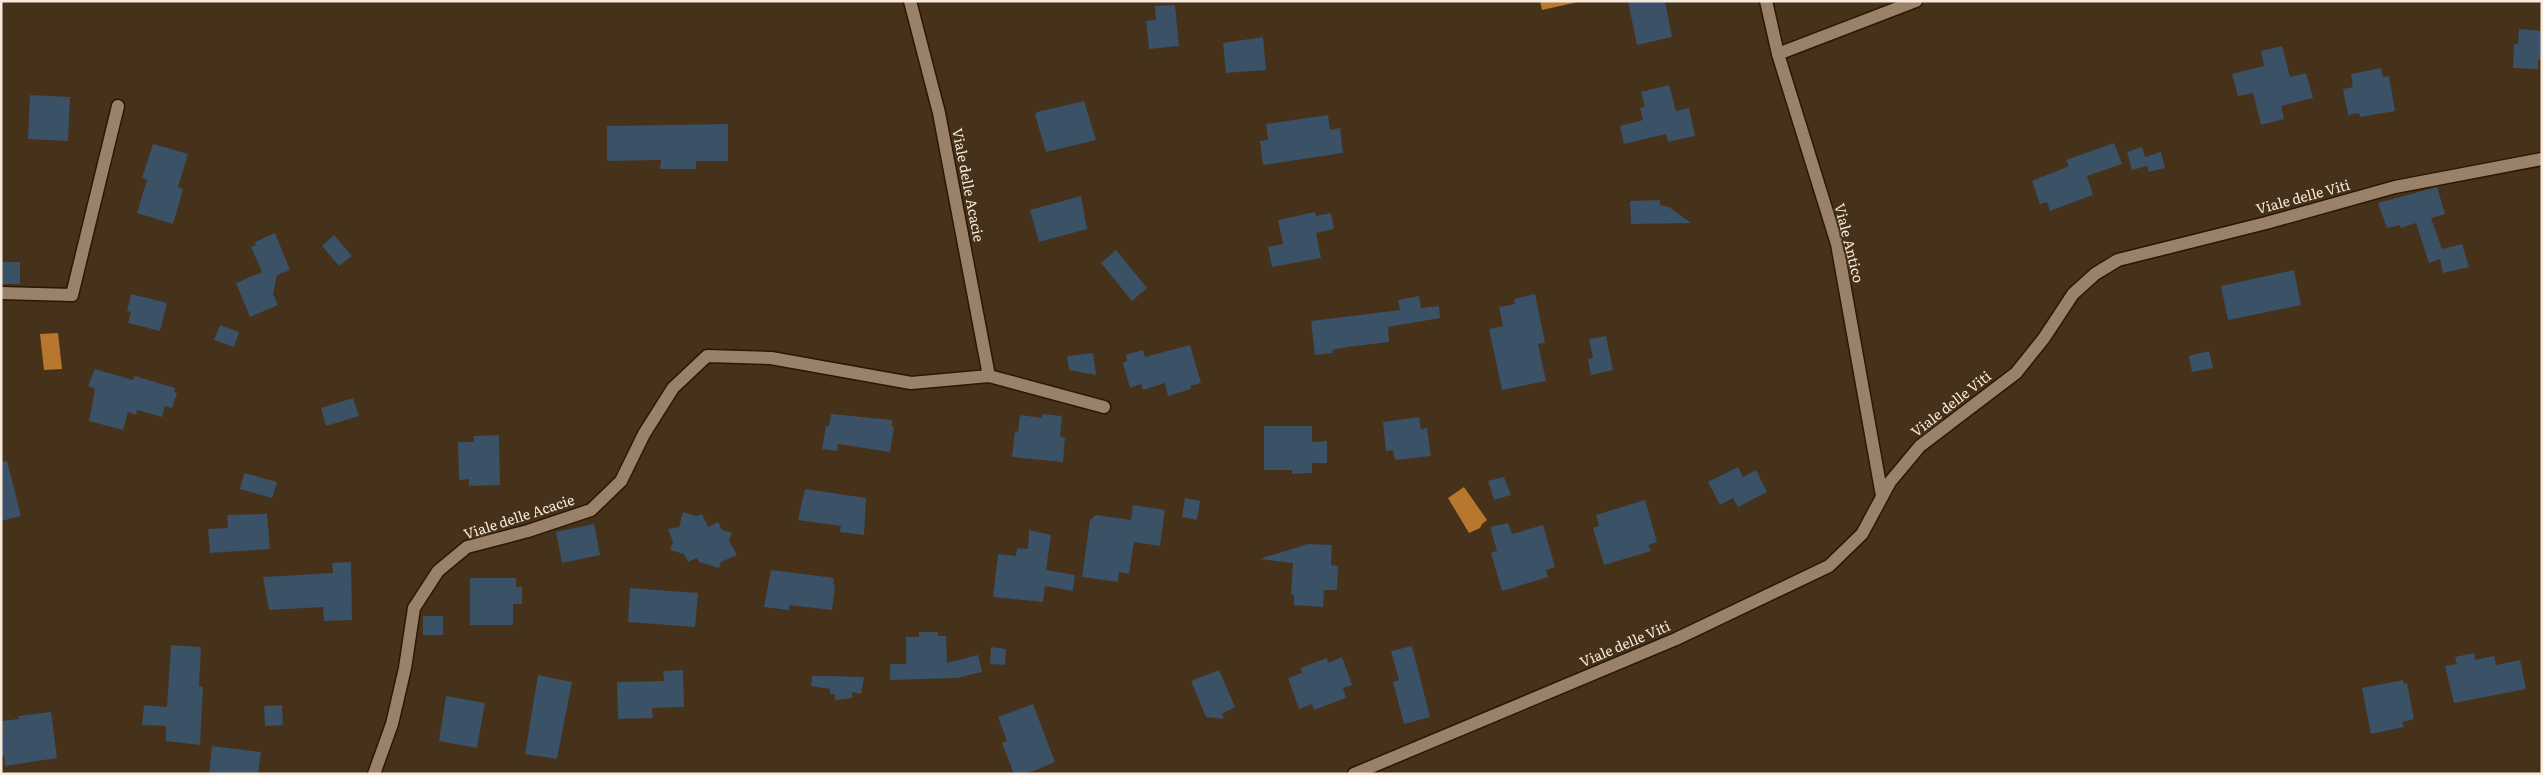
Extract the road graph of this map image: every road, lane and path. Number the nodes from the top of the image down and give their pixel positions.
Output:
1 (910, 1) edge
2 (1766, 1) edge
3 (1916, 1) edge
4 (1778, 54) junction
5 (118, 106) dead end
6 (2542, 158) edge
7 (1, 293) edge
8 (989, 376) junction
9 (1104, 406) dead end
10 (1882, 496) junction
11 (374, 774) edge
12 (1354, 774) edge

1 - 8 street, Viale delle Acacie
2 - 4 street, Viale Antico
3 - 4 street
4 - 10 street, Viale Antico
5 - 7 street
6 - 10 street, Viale delle Viti
8 - 9 street, Viale delle Acacie
8 - 11 street, Viale delle Acacie
10 - 12 street, Viale delle Viti

